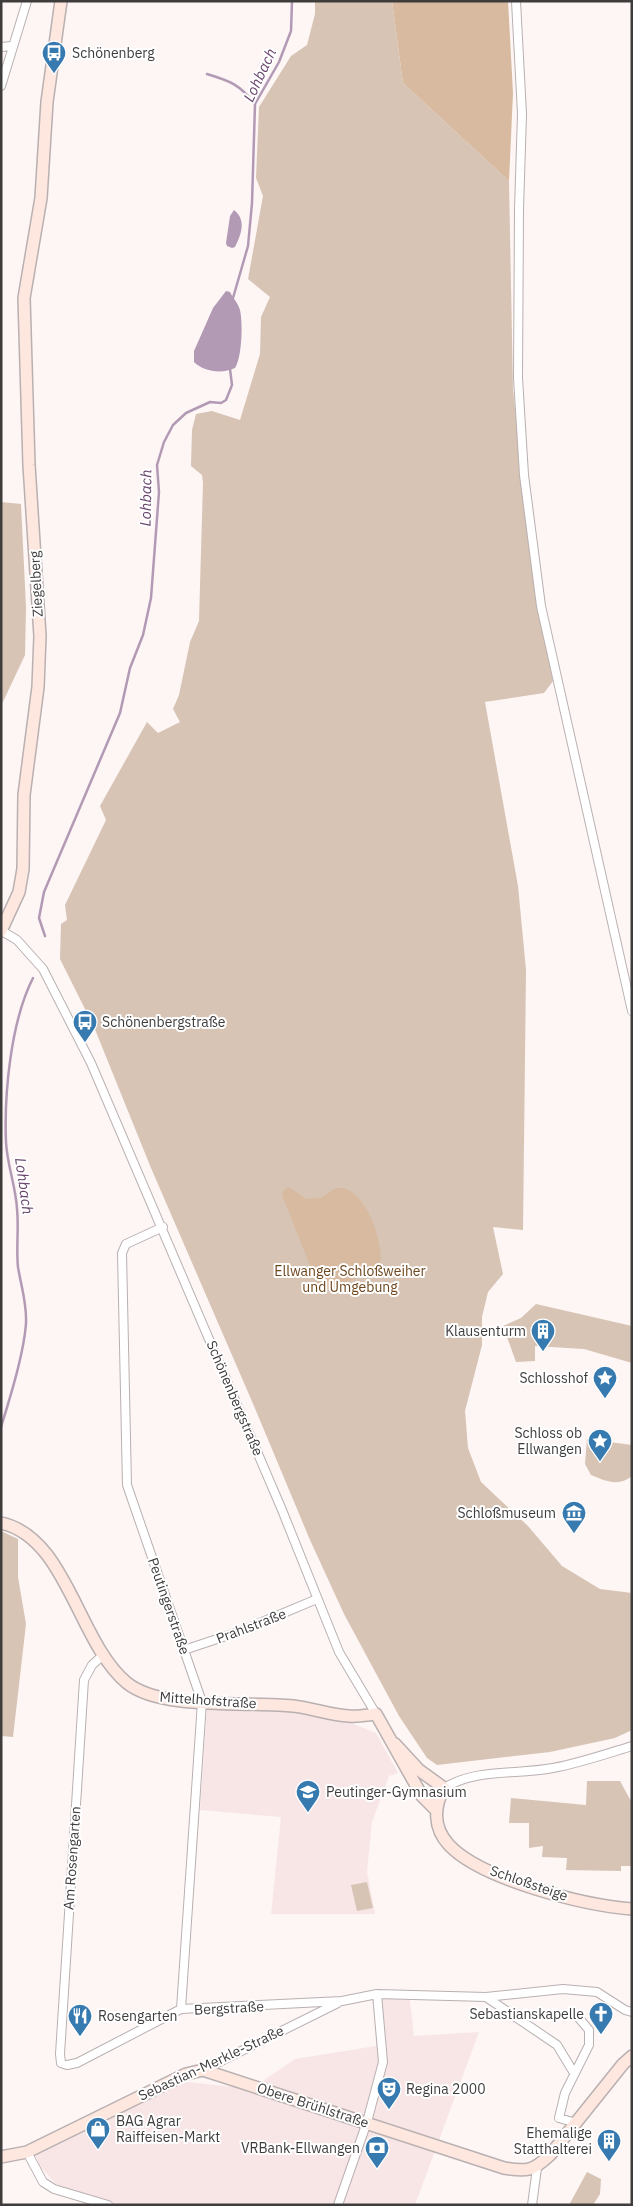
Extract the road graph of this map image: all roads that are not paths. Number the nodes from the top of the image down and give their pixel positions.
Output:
1 (27, 1) edge
2 (61, 1) edge
3 (516, 1) edge
4 (12, 46) junction
5 (1, 47) edge
6 (1, 86) edge
7 (1, 931) edge
8 (632, 1012) edge
9 (163, 1227) junction
10 (1, 1523) edge
11 (317, 1599) junction
12 (184, 1650) junction
13 (102, 1656) junction
14 (202, 1702) junction
15 (376, 1714) junction
16 (393, 1743) junction
17 (632, 1746) edge
18 (444, 1788) junction
19 (436, 1809) junction
20 (632, 1909) edge
21 (377, 1994) junction
22 (486, 1997) junction
23 (342, 2001) junction
24 (182, 2009) junction
25 (632, 2012) edge
26 (578, 2017) dead end
27 (632, 2056) edge
28 (64, 2064) joint
29 (203, 2070) junction
30 (574, 2073) junction
31 (367, 2122) junction
32 (576, 2123) junction
33 (27, 2152) junction
34 (1, 2157) edge
35 (537, 2168) junction
36 (108, 2205) edge
37 (338, 2205) edge
38 (532, 2205) edge

1 - 4 street
2 - 7 street, Ziegelberg
3 - 8 street
4 - 5 street
4 - 6 street
7 - 9 street, Schönenbergstraße
9 - 11 street, Schönenbergstraße
9 - 12 street, Peutingerstraße
10 - 13 street, Mittelhofstraße
11 - 12 street, Prahlstraße
11 - 15 street, Schönenbergstraße
12 - 14 street, Peutingerstraße
13 - 14 street, Mittelhofstraße
13 - 28 street, Am Rosengarten
14 - 15 street, Mittelhofstraße
14 - 24 street, Peutingerstraße
15 - 16 street
16 - 18 street
16 - 19 street
17 - 18 street
18 - 19 street
19 - 20 street, Schloßsteige
21 - 22 street
21 - 23 street, Bergstraße
21 - 31 street
22 - 25 street
22 - 30 street
23 - 24 street, Bergstraße
23 - 29 street, Sebastian-Merkle-Straße
24 - 28 street, Bergstraße
26 - 30 street
27 - 32 street
29 - 31 street, Obere Brühlstraße
29 - 33 street, Sebastian-Merkle-Straße
30 - 32 street
31 - 35 street, Obere Brühlstraße
31 - 37 street
32 - 35 street
33 - 34 street, Sebastian-Merkle-Straße
33 - 36 street
35 - 38 street

